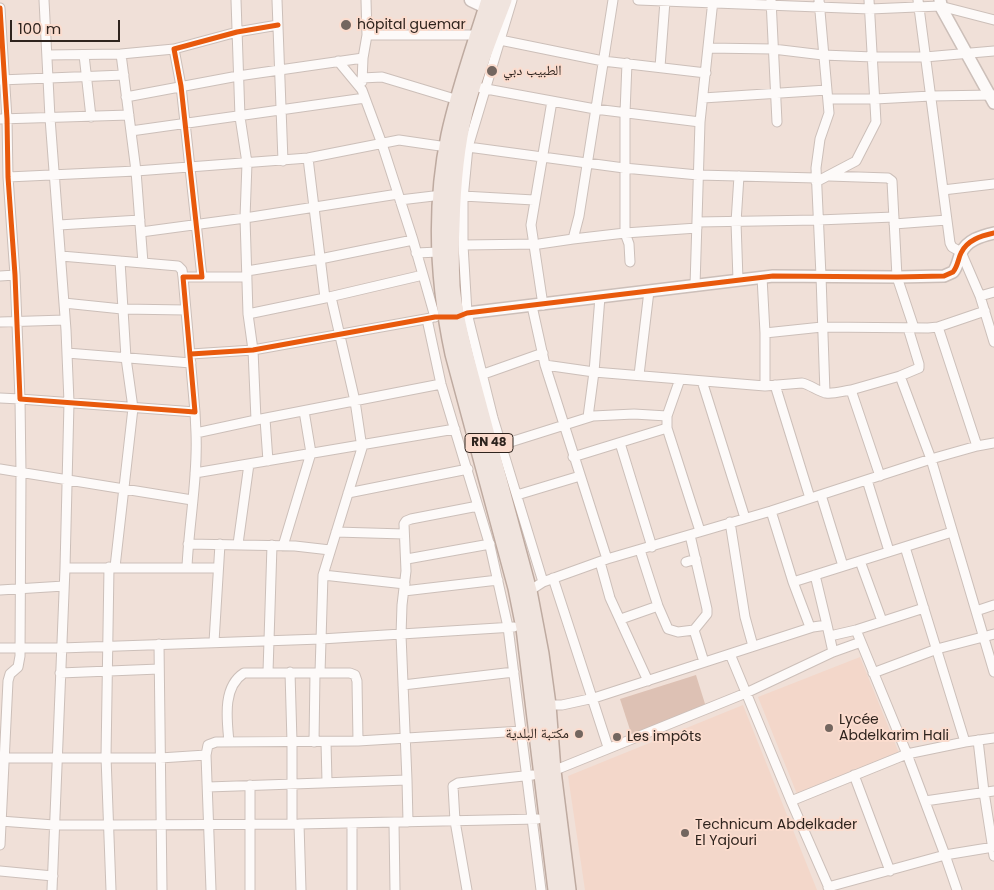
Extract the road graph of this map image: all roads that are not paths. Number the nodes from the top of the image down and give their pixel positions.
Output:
1 (44, 0) edge
2 (236, 0) edge
3 (277, 0) edge
4 (366, 0) edge
5 (471, 0) edge
6 (512, 0) edge
7 (612, 0) edge
8 (638, 0) edge
9 (665, 1) edge
10 (713, 1) edge
11 (771, 3) edge
12 (940, 3) edge
13 (819, 4) edge
14 (870, 4) edge
15 (919, 4) edge
16 (494, 5) edge
17 (0, 8) edge
18 (994, 20) edge
19 (278, 25) junction
20 (237, 32) junction
21 (367, 35) junction
22 (478, 36) junction
23 (500, 40) junction
24 (174, 48) junction
25 (708, 48) junction
26 (773, 49) junction
27 (994, 52) edge
28 (966, 53) junction
29 (121, 54) junction
30 (824, 54) junction
31 (47, 55) junction
32 (84, 55) junction
33 (873, 57) junction
34 (925, 57) junction
35 (363, 58) junction
36 (338, 61) junction
37 (603, 61) junction
38 (626, 64) junction
39 (660, 67) junction
40 (279, 70) junction
41 (706, 73) junction
42 (124, 75) junction
43 (86, 76) junction
44 (238, 76) junction
45 (49, 78) junction
46 (362, 78) junction
47 (2, 80) edge
48 (181, 86) junction
49 (479, 88) junction
50 (363, 94) junction
51 (776, 94) junction
52 (827, 95) junction
53 (931, 96) junction
54 (126, 97) junction
55 (703, 98) junction
56 (992, 98) edge
57 (875, 99) junction
58 (458, 100) junction
59 (552, 101) junction
60 (280, 110) junction
61 (596, 110) junction
62 (625, 113) junction
63 (129, 115) junction
64 (91, 117) junction
65 (240, 117) junction
66 (50, 118) junction
67 (3, 119) edge
68 (700, 122) junction
69 (777, 122) dead end
70 (185, 123) junction
71 (132, 131) junction
72 (382, 144) junction
73 (457, 147) junction
74 (541, 157) junction
75 (308, 158) junction
76 (283, 161) junction
77 (587, 162) junction
78 (247, 163) junction
79 (190, 167) junction
80 (624, 168) junction
81 (136, 171) junction
82 (55, 175) junction
83 (698, 175) junction
84 (739, 176) junction
85 (828, 176) junction
86 (8, 177) junction
87 (816, 180) junction
88 (994, 184) edge
89 (943, 190) junction
90 (442, 196) junction
91 (463, 196) junction
92 (399, 197) junction
93 (534, 200) junction
94 (314, 207) junction
95 (245, 218) junction
96 (140, 220) junction
97 (818, 220) junction
98 (894, 220) junction
99 (947, 220) junction
100 (736, 222) junction
101 (196, 224) junction
102 (58, 225) junction
103 (697, 225) junction
104 (141, 232) junction
105 (625, 232) junction
106 (994, 233) edge
107 (573, 239) junction
108 (413, 240) junction
109 (534, 244) junction
110 (463, 245) junction
111 (439, 252) junction
112 (961, 252) junction
113 (416, 253) junction
114 (61, 256) junction
115 (320, 259) junction
116 (120, 261) junction
117 (630, 262) dead end
118 (144, 263) junction
119 (247, 274) junction
120 (15, 275) junction
121 (422, 275) junction
122 (0, 276) edge
123 (821, 276) junction
124 (183, 277) junction
125 (202, 277) junction
126 (762, 277) junction
127 (897, 277) junction
128 (738, 280) junction
129 (695, 286) junction
130 (649, 291) junction
131 (994, 292) edge
132 (980, 296) junction
133 (328, 297) junction
134 (600, 298) junction
135 (64, 303) junction
136 (538, 305) junction
137 (122, 309) junction
138 (186, 310) junction
139 (985, 312) junction
140 (248, 314) junction
141 (446, 317) junction
142 (66, 320) junction
143 (16, 321) junction
144 (0, 322) edge
145 (938, 327) junction
146 (822, 328) junction
147 (911, 328) junction
148 (765, 333) junction
149 (339, 335) junction
150 (994, 342) edge
151 (253, 350) junction
152 (67, 353) junction
153 (543, 353) junction
154 (126, 358) junction
155 (191, 358) junction
156 (545, 365) junction
157 (594, 372) junction
158 (640, 375) junction
159 (477, 376) junction
160 (900, 376) junction
161 (680, 379) junction
162 (702, 381) junction
163 (441, 384) junction
164 (770, 386) junction
165 (851, 390) junction
166 (825, 392) junction
167 (0, 398) edge
168 (20, 399) junction
169 (355, 401) junction
170 (69, 402) junction
171 (133, 408) junction
172 (304, 411) junction
173 (195, 412) junction
174 (667, 416) junction
175 (588, 417) junction
176 (261, 419) junction
177 (564, 425) junction
178 (455, 428) junction
179 (667, 428) junction
180 (196, 433) junction
181 (994, 442) edge
182 (620, 443) junction
183 (362, 444) junction
184 (977, 446) junction
185 (496, 449) junction
186 (310, 453) junction
187 (573, 456) junction
188 (931, 459) junction
189 (268, 461) junction
190 (249, 464) junction
191 (468, 468) junction
192 (0, 469) edge
193 (22, 473) junction
194 (195, 473) junction
195 (580, 476) junction
196 (880, 476) junction
197 (867, 480) junction
198 (67, 481) junction
199 (123, 489) junction
200 (348, 493) junction
201 (821, 495) junction
202 (517, 496) junction
203 (810, 498) junction
204 (192, 500) junction
205 (478, 506) junction
206 (771, 511) junction
207 (745, 518) junction
208 (730, 522) junction
209 (700, 531) junction
210 (336, 532) junction
211 (952, 532) junction
212 (404, 534) junction
213 (690, 535) junction
214 (523, 539) junction
215 (188, 544) junction
216 (220, 544) junction
217 (238, 544) junction
218 (490, 544) junction
219 (272, 545) junction
220 (283, 546) junction
221 (652, 547) junction
222 (905, 547) junction
223 (330, 550) junction
224 (640, 550) junction
225 (890, 551) junction
226 (407, 559) junction
227 (696, 559) junction
228 (860, 560) junction
229 (603, 561) junction
230 (686, 562) dead end
231 (843, 566) junction
232 (112, 567) junction
233 (187, 567) junction
234 (65, 568) junction
235 (218, 568) junction
236 (815, 575) junction
237 (322, 576) junction
238 (553, 578) junction
239 (498, 580) junction
240 (543, 582) junction
241 (793, 582) junction
242 (64, 586) junction
243 (21, 588) junction
244 (404, 588) junction
245 (0, 590) edge
246 (529, 591) junction
247 (994, 605) edge
248 (658, 606) junction
249 (924, 608) junction
250 (976, 611) junction
251 (621, 619) junction
252 (882, 621) junction
253 (827, 625) junction
254 (508, 627) junction
255 (810, 627) junction
256 (524, 628) junction
257 (694, 630) junction
258 (856, 630) junction
259 (994, 634) edge
260 (401, 635) junction
261 (830, 636) junction
262 (983, 637) junction
263 (321, 640) junction
264 (268, 641) junction
265 (214, 642) junction
266 (861, 642) junction
267 (159, 644) junction
268 (107, 646) junction
269 (754, 646) junction
270 (0, 648) edge
271 (20, 648) junction
272 (61, 648) junction
273 (937, 649) junction
274 (833, 652) junction
275 (730, 654) junction
276 (704, 662) junction
277 (159, 669) junction
278 (107, 672) junction
279 (268, 672) junction
280 (290, 672) junction
281 (514, 672) junction
282 (994, 672) edge
283 (60, 673) junction
284 (318, 673) junction
285 (873, 673) junction
286 (648, 681) junction
287 (403, 685) junction
288 (4, 690) edge
289 (746, 693) junction
290 (594, 698) junction
291 (545, 711) junction
292 (522, 731) junction
293 (994, 738) edge
294 (406, 739) junction
295 (978, 740) junction
296 (358, 741) junction
297 (229, 742) junction
298 (292, 742) junction
299 (314, 742) junction
300 (326, 742) junction
301 (965, 742) junction
302 (608, 747) junction
303 (907, 754) junction
304 (206, 755) junction
305 (106, 757) junction
306 (2, 758) edge
307 (56, 758) junction
308 (160, 758) junction
309 (541, 774) junction
310 (854, 775) junction
311 (407, 780) junction
312 (327, 782) junction
313 (292, 783) junction
314 (250, 785) junction
315 (208, 787) junction
316 (994, 790) edge
317 (984, 792) junction
318 (791, 801) junction
319 (925, 801) junction
320 (540, 819) junction
321 (1, 821) edge
322 (455, 821) junction
323 (408, 822) junction
324 (352, 823) junction
325 (394, 823) junction
326 (54, 824) junction
327 (162, 824) junction
328 (209, 824) junction
329 (250, 824) junction
330 (295, 824) junction
331 (108, 825) junction
332 (0, 845) edge
333 (994, 850) edge
334 (945, 855) junction
335 (0, 871) edge
336 (890, 871) junction
337 (53, 876) junction
338 (829, 889) edge
339 (52, 890) edge
340 (111, 890) edge
341 (162, 890) edge
342 (211, 890) edge
343 (250, 890) edge
344 (301, 890) edge
345 (352, 890) edge
346 (395, 890) edge
347 (467, 890) edge
348 (541, 890) edge
349 (556, 890) edge
350 (568, 890) edge
351 (957, 890) edge

1 - 31 street
2 - 20 street
3 - 19 street
4 - 21 street
5 - 16 main road
6 - 23 street
7 - 37 street
8 - 9 street
9 - 10 street
9 - 39 street
10 - 11 street
10 - 25 street
11 - 13 street
11 - 26 street
12 - 15 street
12 - 18 street
12 - 28 street
13 - 14 street
13 - 30 street
14 - 15 street
14 - 33 street
15 - 34 street
16 - 22 highway, RN 48
16 - 49 highway, RN 48
17 - 47 street
19 - 20 street
19 - 40 street
20 - 24 street
20 - 44 street
21 - 22 street
21 - 35 street
22 - 58 highway, RN 48
23 - 37 street
23 - 49 street
24 - 29 street
24 - 48 street
25 - 26 street
25 - 41 street
26 - 30 street
26 - 51 street
27 - 28 street
28 - 34 street
28 - 56 street
29 - 32 street
29 - 42 street
30 - 33 street
30 - 52 street
31 - 32 street
31 - 45 street
32 - 43 street
33 - 34 street
33 - 57 street
34 - 53 street
35 - 36 street
35 - 46 street
36 - 40 street
36 - 50 street
37 - 38 street
37 - 61 street
38 - 39 street
38 - 62 street
39 - 41 street
40 - 44 street
40 - 60 street
41 - 55 street
42 - 43 street
42 - 54 street
43 - 45 street
43 - 64 street
44 - 48 street
44 - 65 street
45 - 47 street
45 - 66 street
46 - 50 street
46 - 58 street
47 - 67 street
48 - 54 street
48 - 70 street
49 - 59 street
49 - 73 highway, RN 48
50 - 60 street
50 - 72 street
51 - 52 street
51 - 55 street
51 - 69 street
52 - 57 street
52 - 87 street
53 - 56 street
53 - 57 street
53 - 89 street
54 - 63 street
55 - 68 street
57 - 85 street
58 - 73 highway, RN 48
59 - 61 street
59 - 74 street
60 - 65 street
60 - 76 street
61 - 62 street
61 - 77 street
62 - 68 street
62 - 80 street
63 - 64 street
63 - 71 street
64 - 66 street
65 - 70 street
65 - 78 street
66 - 67 street
66 - 82 street
67 - 86 street
68 - 83 street
70 - 71 street
70 - 79 street
71 - 81 street
72 - 73 street
72 - 75 street
72 - 92 street
73 - 74 street
73 - 90 highway, RN 48
73 - 91 street
73 - 141 highway, RN 48
74 - 77 street
74 - 93 street
75 - 76 street
75 - 94 street
76 - 78 street
77 - 80 street
77 - 107 street
78 - 79 street
78 - 95 street
79 - 81 street
79 - 101 street
80 - 83 street
80 - 105 street
81 - 82 street
81 - 96 street
82 - 86 street
82 - 102 street
83 - 84 street
83 - 103 street
84 - 87 street
84 - 100 street
85 - 87 street
85 - 98 street
86 - 120 street
87 - 97 street
88 - 89 street
89 - 99 street
90 - 92 street
90 - 111 highway, RN 48
91 - 93 street
91 - 110 street
92 - 94 street
92 - 108 street
93 - 109 street
94 - 95 street
94 - 115 street
95 - 101 street
95 - 119 street
96 - 102 street
96 - 104 street
97 - 98 street
97 - 100 street
97 - 123 street
98 - 99 street
98 - 127 street
99 - 112 street
100 - 103 street
100 - 128 street
101 - 104 street
101 - 125 street
102 - 114 street
103 - 105 street
103 - 129 street
104 - 118 street
105 - 107 street
105 - 117 street
106 - 112 street
107 - 109 street
108 - 113 street
108 - 115 street
109 - 110 street
109 - 136 street
110 - 141 street
111 - 113 street
111 - 141 highway, RN 48
112 - 127 street
112 - 132 street
113 - 121 street
114 - 116 street
114 - 135 street
115 - 119 street
115 - 133 street
116 - 118 street
116 - 137 street
118 - 124 street
119 - 125 street
119 - 140 street
120 - 122 street
120 - 143 street
121 - 133 street
121 - 141 street
123 - 126 street
123 - 127 street
123 - 146 street
124 - 125 street
124 - 138 street
126 - 128 street
126 - 148 street
127 - 147 street
128 - 129 street
129 - 130 street
130 - 134 street
130 - 158 street
131 - 132 street
132 - 139 street
133 - 140 street
133 - 149 street
134 - 136 street
134 - 157 street
135 - 137 street
135 - 142 street
136 - 141 street
136 - 153 street
137 - 138 street
137 - 154 street
138 - 155 street
139 - 145 street
139 - 150 street
140 - 151 street
141 - 149 street
141 - 159 highway, RN 48
141 - 163 street
141 - 256 highway, RN 48
142 - 143 street
142 - 152 street
143 - 144 street
143 - 168 street
145 - 147 street
145 - 184 street
146 - 147 street
146 - 148 street
146 - 166 street
147 - 160 street
148 - 164 street
149 - 151 street
149 - 169 street
151 - 155 street
151 - 176 street
152 - 154 street
152 - 170 street
153 - 156 street
153 - 159 street
154 - 155 street
154 - 171 street
155 - 173 street
156 - 157 street
156 - 177 street
157 - 158 street
157 - 175 street
158 - 161 street
159 - 185 highway, RN 48
160 - 165 street
160 - 188 street
161 - 162 street
161 - 174 street
162 - 164 street
162 - 207 street
163 - 169 street
163 - 178 street
164 - 166 street
164 - 203 street
165 - 166 street
165 - 196 street
167 - 168 street
168 - 170 street
168 - 193 street
169 - 172 street
169 - 183 street
170 - 171 street
170 - 198 street
171 - 173 street
171 - 199 street
172 - 176 street
172 - 186 street
173 - 180 street
174 - 175 street
174 - 179 street
175 - 177 street
176 - 180 street
176 - 189 street
177 - 185 street
177 - 187 street
178 - 183 street
178 - 191 street
179 - 182 street
179 - 209 street
180 - 194 street
181 - 184 street
182 - 187 street
182 - 221 street
183 - 186 street
183 - 200 street
184 - 188 street
185 - 202 street
185 - 214 highway, RN 48
186 - 189 street
186 - 220 street
187 - 195 street
188 - 196 street
188 - 211 street
189 - 190 street
190 - 194 street
190 - 217 street
191 - 200 street
191 - 205 street
192 - 193 street
193 - 198 street
193 - 243 street
194 - 204 street
195 - 202 street
195 - 229 street
196 - 197 street
197 - 201 street
197 - 225 street
198 - 199 street
198 - 234 street
199 - 204 street
199 - 232 street
200 - 210 street
201 - 203 street
201 - 231 street
202 - 214 street
203 - 206 street
204 - 215 street
205 - 212 street
205 - 218 street
206 - 207 street
206 - 241 street
207 - 208 street
208 - 209 street
208 - 269 street
209 - 213 street
210 - 212 street
210 - 223 street
211 - 222 street
211 - 250 street
212 - 226 street
213 - 221 street
213 - 227 street
214 - 240 street
214 - 246 highway, RN 48
215 - 216 street
215 - 233 street
216 - 217 street
216 - 235 street
217 - 219 street
218 - 226 street
218 - 239 street
219 - 220 street
219 - 264 street
220 - 223 street
221 - 224 street
222 - 225 street
222 - 249 street
223 - 237 street
224 - 229 street
224 - 248 street
225 - 228 street
226 - 244 street
227 - 230 street
227 - 257 street
228 - 231 street
228 - 252 street
229 - 238 street
229 - 251 street
231 - 236 street
232 - 233 street
232 - 234 street
232 - 268 street
233 - 235 street
234 - 242 street
235 - 265 street
236 - 241 street
236 - 253 street
237 - 244 street
237 - 263 street
238 - 240 street
238 - 290 street
239 - 244 street
239 - 254 street
240 - 246 street
241 - 255 street
242 - 243 street
242 - 272 street
243 - 245 street
243 - 271 street
244 - 260 street
246 - 291 highway, RN 48
247 - 250 street
248 - 251 street
248 - 257 street
249 - 252 street
249 - 273 street
250 - 262 street
251 - 286 street
252 - 258 street
253 - 255 street
253 - 261 street
254 - 256 street
254 - 260 street
254 - 281 street
255 - 269 street
256 - 291 highway, RN 48
257 - 276 street
258 - 261 street
258 - 266 street
259 - 262 street
260 - 263 street
260 - 287 street
261 - 274 street
262 - 273 street
262 - 282 street
263 - 264 street
263 - 284 street
264 - 265 street
264 - 279 street
265 - 267 street
266 - 274 street
266 - 285 street
267 - 268 street
267 - 277 street
268 - 272 street
268 - 278 street
269 - 275 street
270 - 271 street
271 - 272 street
271 - 288 street
272 - 283 street
273 - 285 street
273 - 301 street
274 - 289 street
275 - 276 street
275 - 289 street
276 - 286 street
277 - 278 street
277 - 308 street
278 - 283 street
278 - 305 street
279 - 280 street
279 - 297 street
280 - 284 street
280 - 298 street
281 - 287 street
281 - 292 street
283 - 307 street
284 - 296 street
284 - 299 street
285 - 303 street
286 - 290 street
287 - 294 street
288 - 306 street
289 - 302 street
289 - 318 street
290 - 291 street
290 - 302 street
291 - 309 highway, RN 48
292 - 294 street
292 - 309 street
293 - 295 street
294 - 296 street
294 - 311 street
295 - 301 street
295 - 317 street
296 - 300 street
297 - 298 street
297 - 304 street
298 - 299 street
298 - 313 street
299 - 300 street
300 - 312 street
301 - 303 street
302 - 309 street
303 - 310 street
303 - 319 street
304 - 308 street
304 - 315 street
305 - 307 street
305 - 308 street
305 - 331 street
306 - 307 street
306 - 321 street
307 - 326 street
308 - 327 street
309 - 320 highway, RN 48
309 - 322 street
309 - 350 highway, RN 48
310 - 318 street
310 - 336 street
311 - 312 street
311 - 323 street
312 - 313 street
313 - 314 street
313 - 330 street
314 - 315 street
314 - 329 street
315 - 328 street
316 - 317 street
317 - 319 street
317 - 333 street
318 - 338 street
319 - 334 street
320 - 322 street
320 - 348 street
320 - 349 highway, RN 48
321 - 326 street
321 - 332 street
322 - 323 street
322 - 347 street
323 - 325 street
324 - 325 street
324 - 330 street
324 - 345 street
325 - 346 street
326 - 331 street
326 - 337 street
327 - 328 street
327 - 331 street
327 - 341 street
328 - 329 street
328 - 342 street
329 - 330 street
329 - 343 street
330 - 344 street
331 - 340 street
333 - 334 street
334 - 336 street
334 - 351 street
335 - 337 street
336 - 338 street
337 - 339 street

